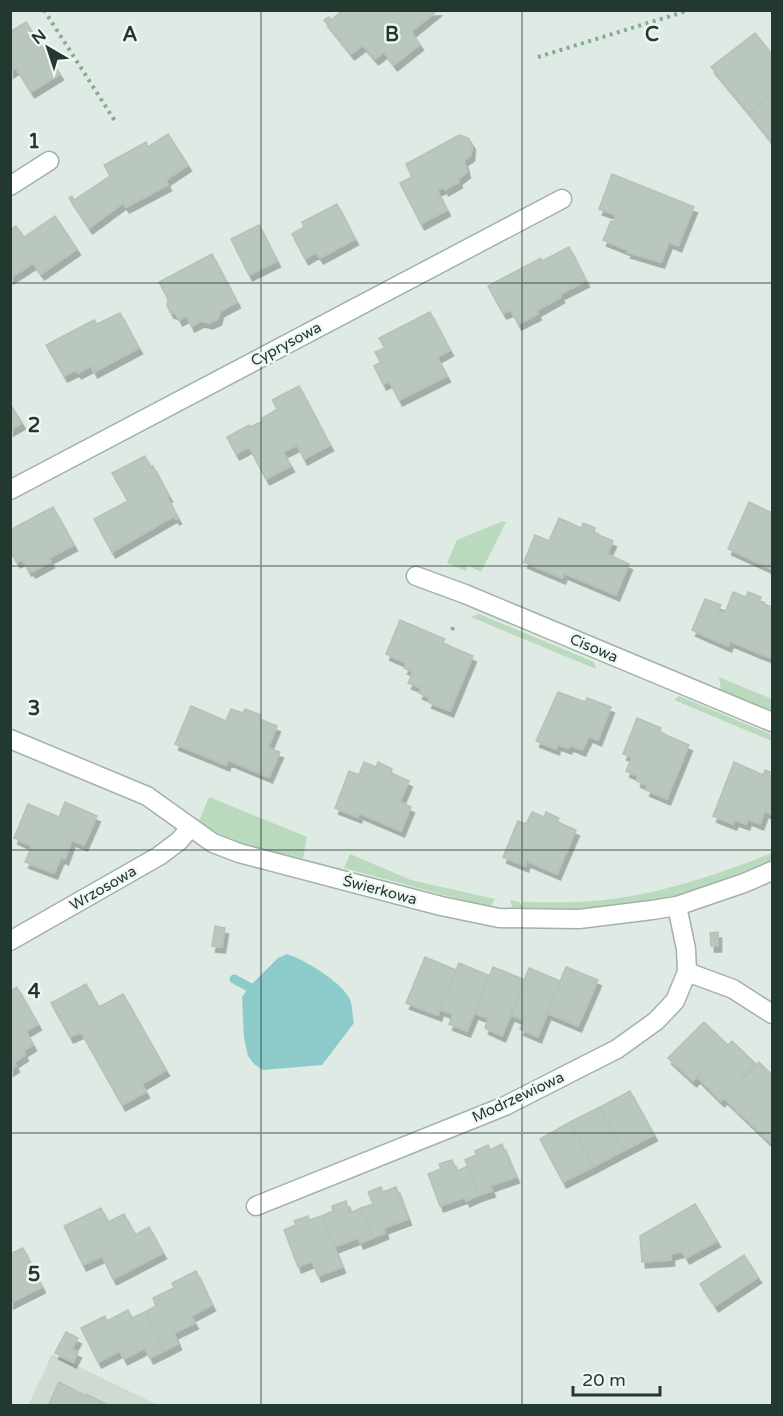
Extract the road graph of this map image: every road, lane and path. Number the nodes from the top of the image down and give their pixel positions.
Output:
1 (44, 10) edge
2 (690, 10) edge
3 (538, 57) dead end
4 (115, 121) dead end
5 (50, 161) dead end
6 (10, 186) edge
7 (562, 199) dead end
8 (10, 490) edge
9 (416, 576) dead end
10 (454, 623) dead end
11 (452, 630) dead end
12 (772, 722) edge
13 (10, 739) edge
14 (190, 828) junction
15 (772, 871) edge
16 (677, 906) junction
17 (10, 941) edge
18 (687, 972) junction
19 (772, 1014) edge
20 (256, 1206) dead end

1 - 4 path
2 - 3 path
5 - 6 street
7 - 8 street, Cyprysowa
9 - 12 street, Cisowa
10 - 11 path
13 - 14 street, Świerkowa
14 - 16 street, Świerkowa
14 - 17 street, Wrzosowa
15 - 16 street, Świerkowa
16 - 18 street, Modrzewiowa
18 - 19 street
18 - 20 street, Modrzewiowa

